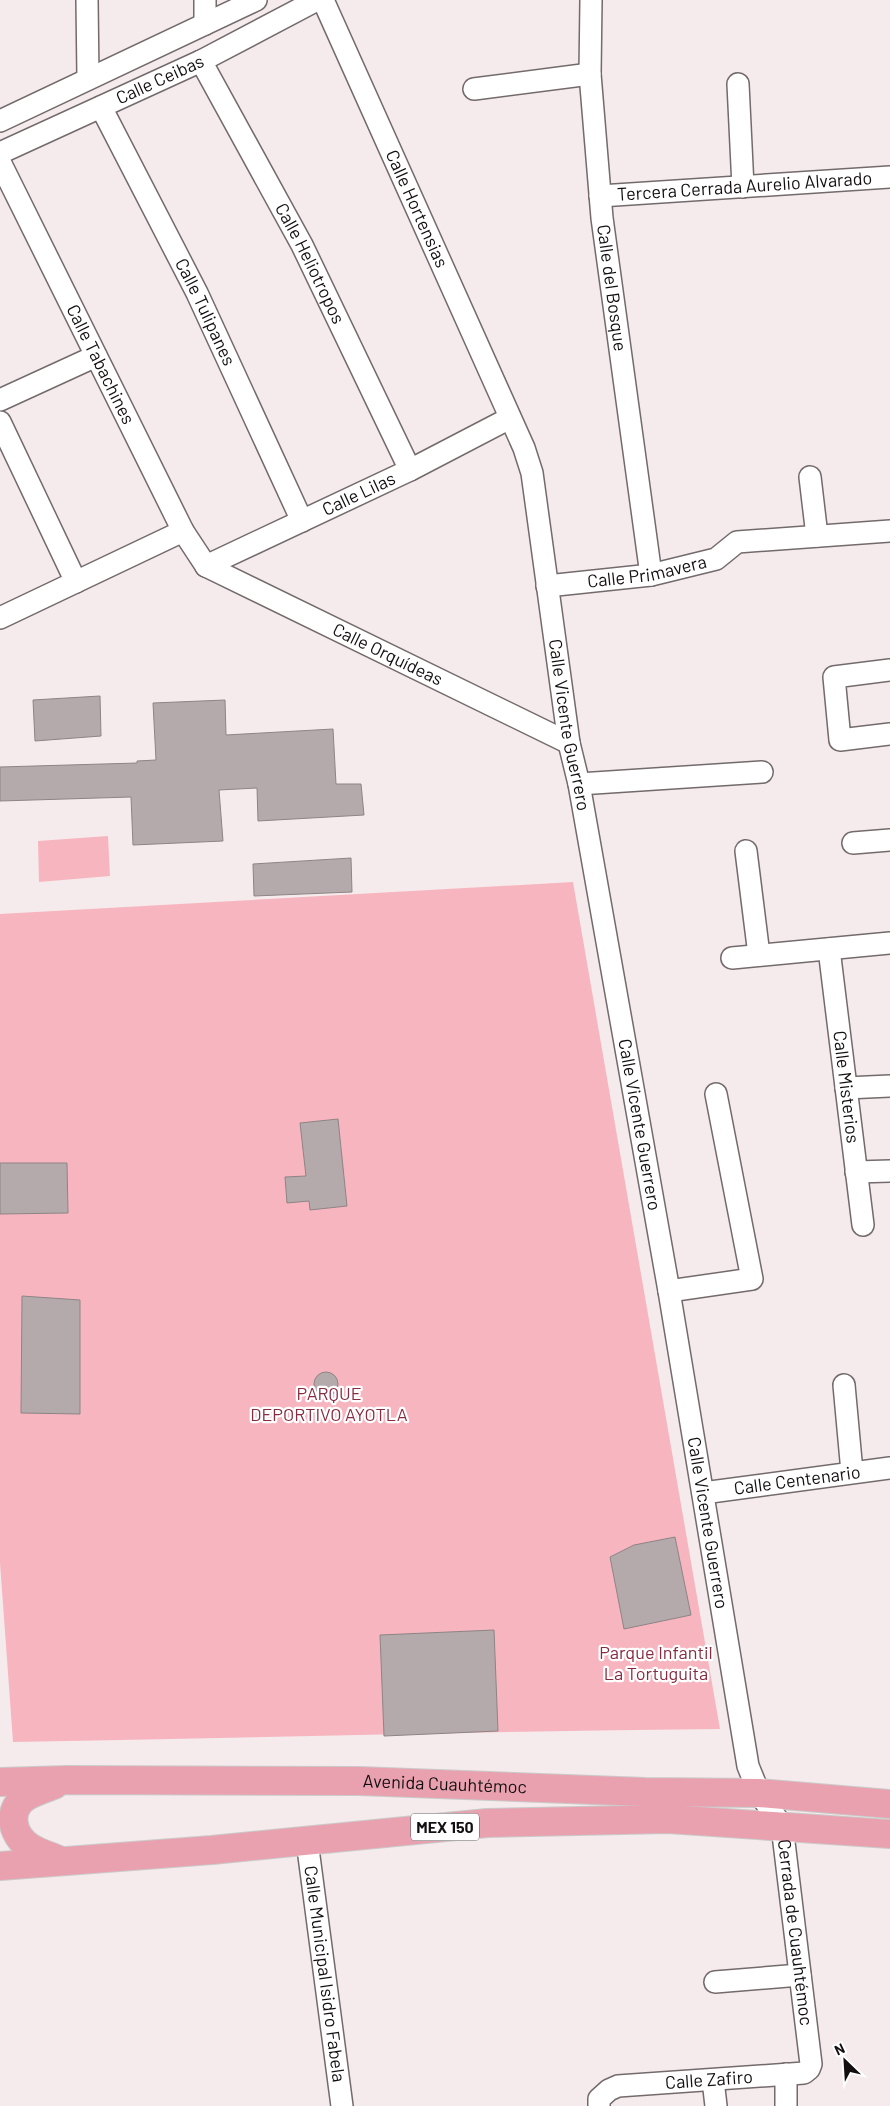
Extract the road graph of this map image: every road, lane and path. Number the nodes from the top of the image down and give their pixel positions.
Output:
1 (87, 0) edge
2 (205, 0) edge
3 (256, 0) edge
4 (317, 0) edge
5 (323, 0) edge
6 (591, 0) edge
7 (205, 24) junction
8 (201, 61) junction
9 (590, 74) junction
10 (88, 78) junction
11 (738, 84) dead end
12 (474, 88) dead end
13 (101, 107) junction
14 (0, 121) edge
15 (0, 153) edge
16 (0, 162) edge
17 (890, 177) edge
18 (743, 187) junction
19 (600, 196) junction
20 (96, 356) junction
21 (0, 400) edge
22 (510, 418) junction
23 (0, 422) edge
24 (410, 470) junction
25 (810, 477) dead end
26 (302, 522) junction
27 (183, 531) junction
28 (890, 531) edge
29 (817, 536) junction
30 (206, 566) junction
31 (651, 574) junction
32 (76, 582) junction
33 (547, 586) junction
34 (0, 618) edge
35 (890, 670) edge
36 (890, 734) edge
37 (570, 743) junction
38 (762, 772) dead end
39 (580, 784) junction
40 (890, 840) edge
41 (853, 842) dead end
42 (746, 850) dead end
43 (890, 943) edge
44 (829, 949) junction
45 (758, 955) junction
46 (732, 958) dead end
47 (890, 1086) edge
48 (846, 1088) junction
49 (716, 1094) dead end
50 (890, 1171) edge
51 (856, 1172) junction
52 (863, 1225) dead end
53 (669, 1291) junction
54 (844, 1385) dead end
55 (890, 1468) edge
56 (852, 1472) junction
57 (703, 1493) junction
58 (68, 1780) junction
59 (0, 1782) edge
60 (759, 1793) junction
61 (890, 1804) edge
62 (782, 1826) junction
63 (890, 1834) edge
64 (307, 1841) junction
65 (61, 1861) junction
66 (0, 1866) edge
67 (800, 1975) junction
68 (715, 1982) dead end
69 (809, 2069) joint
70 (786, 2074) junction
71 (714, 2080) junction
72 (604, 2098) edge
73 (342, 2106) edge
74 (716, 2106) edge
75 (786, 2106) edge

1 - 10 street
2 - 7 street
3 - 7 street, Calle Ceibas
4 - 8 street, Calle Ceibas
5 - 22 street, Calle Hortensias
6 - 9 street, Calle del Bosque
7 - 10 street, Calle Ceibas
8 - 13 street, Calle Ceibas
8 - 24 street, Calle Heliotropos
9 - 12 street
9 - 19 street, Calle del Bosque
10 - 14 street, Calle Ceibas
11 - 18 street
13 - 15 street, Calle Ceibas
13 - 26 street, Calle Tulipanes
16 - 20 street, Calle Tabachines
17 - 18 street, Tercera Cerrada Aurelio Alvarado
18 - 19 street, Tercera Cerrada Aurelio Alvarado
19 - 31 street, Calle del Bosque
20 - 21 street
20 - 27 street, Calle Tabachines
22 - 24 street, Calle Lilas
22 - 33 street, Calle Vicente Guerrero
23 - 32 street
24 - 26 street, Calle Lilas
25 - 29 street
26 - 30 street, Calle Lilas
27 - 30 street, Calle Tabachines
27 - 32 street
28 - 29 street, Calle Primavera
29 - 31 street, Calle Primavera
30 - 37 street, Calle Orquídeas
31 - 33 street, Calle Primavera
32 - 34 street
33 - 37 street, Calle Vicente Guerrero
35 - 36 street
37 - 39 street, Calle Vicente Guerrero
38 - 39 street
39 - 53 street, Calle Vicente Guerrero
40 - 41 street
42 - 45 street
43 - 44 street
44 - 45 street
44 - 48 street, Calle Misterios
45 - 46 street
47 - 48 street
48 - 51 street, Calle Misterios
49 - 53 street
50 - 51 street
51 - 52 street, Calle Misterios
53 - 57 street, Calle Vicente Guerrero
54 - 56 street
55 - 56 street, Calle Centenario
56 - 57 street, Calle Centenario
57 - 60 street, Calle Vicente Guerrero
58 - 59 main road, Avenida Cuauhtémoc
58 - 60 main road, Avenida Cuauhtémoc
58 - 65 main road
60 - 61 main road, Avenida Cuauhtémoc
60 - 62 street, Calle Vicente Guerrero
62 - 63 main road, MEX 150
62 - 64 main road, MEX 150
62 - 67 street, Cerrada de Cuauhtémoc
64 - 65 main road, MEX 150
64 - 73 street, Calle Municipal Isidro Fabela
65 - 66 main road, MEX 150
67 - 68 street
67 - 69 street, Cerrada de Cuauhtémoc
69 - 70 street, Calle Zafiro
70 - 71 street, Calle Zafiro
70 - 75 street
71 - 72 street, Calle Zafiro
71 - 74 street

